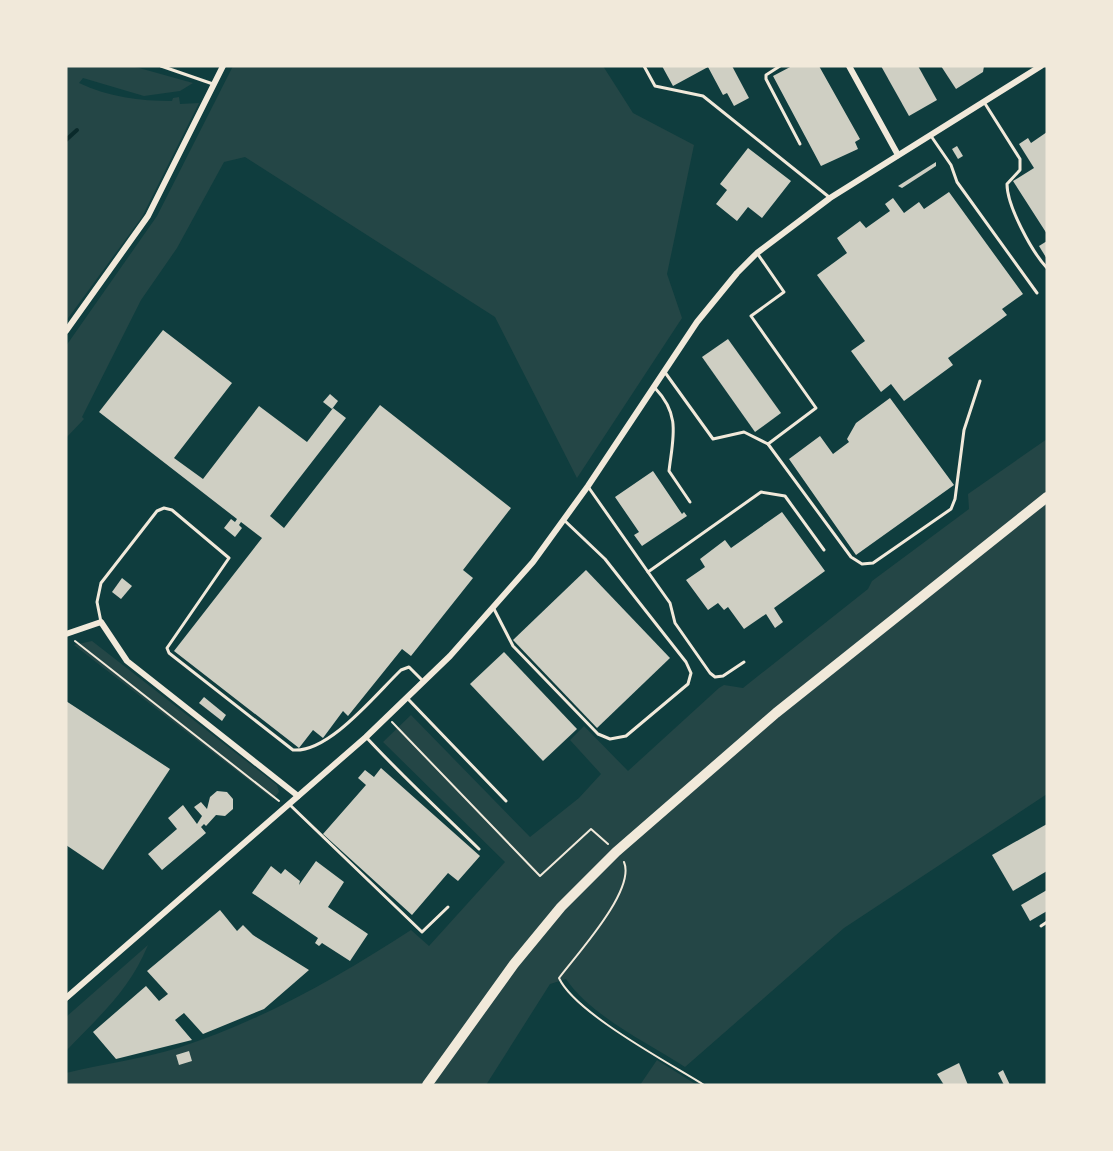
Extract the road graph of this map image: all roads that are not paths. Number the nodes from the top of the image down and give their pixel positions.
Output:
1 (161, 66) edge
2 (223, 66) edge
3 (644, 66) edge
4 (780, 66) edge
5 (849, 66) edge
6 (1041, 66) edge
7 (214, 85) junction
8 (984, 100) junction
9 (930, 135) junction
10 (800, 144) dead end
11 (898, 155) junction
12 (830, 198) junction
13 (757, 254) junction
14 (1047, 268) edge
15 (1037, 293) dead end
16 (66, 331) edge
17 (664, 371) junction
18 (980, 381) dead end
19 (654, 387) junction
20 (768, 444) junction
21 (588, 486) junction
22 (1047, 497) edge
23 (690, 502) dead end
24 (564, 520) junction
25 (824, 550) dead end
26 (648, 572) junction
27 (494, 609) junction
28 (101, 622) junction
29 (66, 634) edge
30 (744, 662) dead end
31 (424, 683) junction
32 (408, 699) junction
33 (366, 737) junction
34 (298, 796) junction
35 (506, 801) dead end
36 (287, 805) junction
37 (479, 849) dead end
38 (448, 907) dead end
39 (1047, 922) edge
40 (1041, 926) dead end
41 (66, 998) edge
42 (427, 1085) edge

1 - 7 lane
2 - 7 street
3 - 12 lane
4 - 10 lane
5 - 11 street
6 - 8 street
7 - 16 street
8 - 9 street
8 - 14 lane
9 - 11 street
9 - 15 lane
11 - 12 street
12 - 13 street
13 - 17 street
13 - 20 lane
17 - 19 street
17 - 20 lane
18 - 20 lane
19 - 21 street
19 - 23 lane
21 - 24 street
21 - 26 lane
22 - 42 main road
24 - 27 street
24 - 27 lane
25 - 26 lane
26 - 30 lane
27 - 31 street
28 - 29 street
28 - 31 lane
28 - 34 street
31 - 32 street
32 - 33 street
32 - 35 lane
33 - 34 street
33 - 37 lane
34 - 36 street
36 - 38 lane
36 - 41 street
39 - 40 lane

